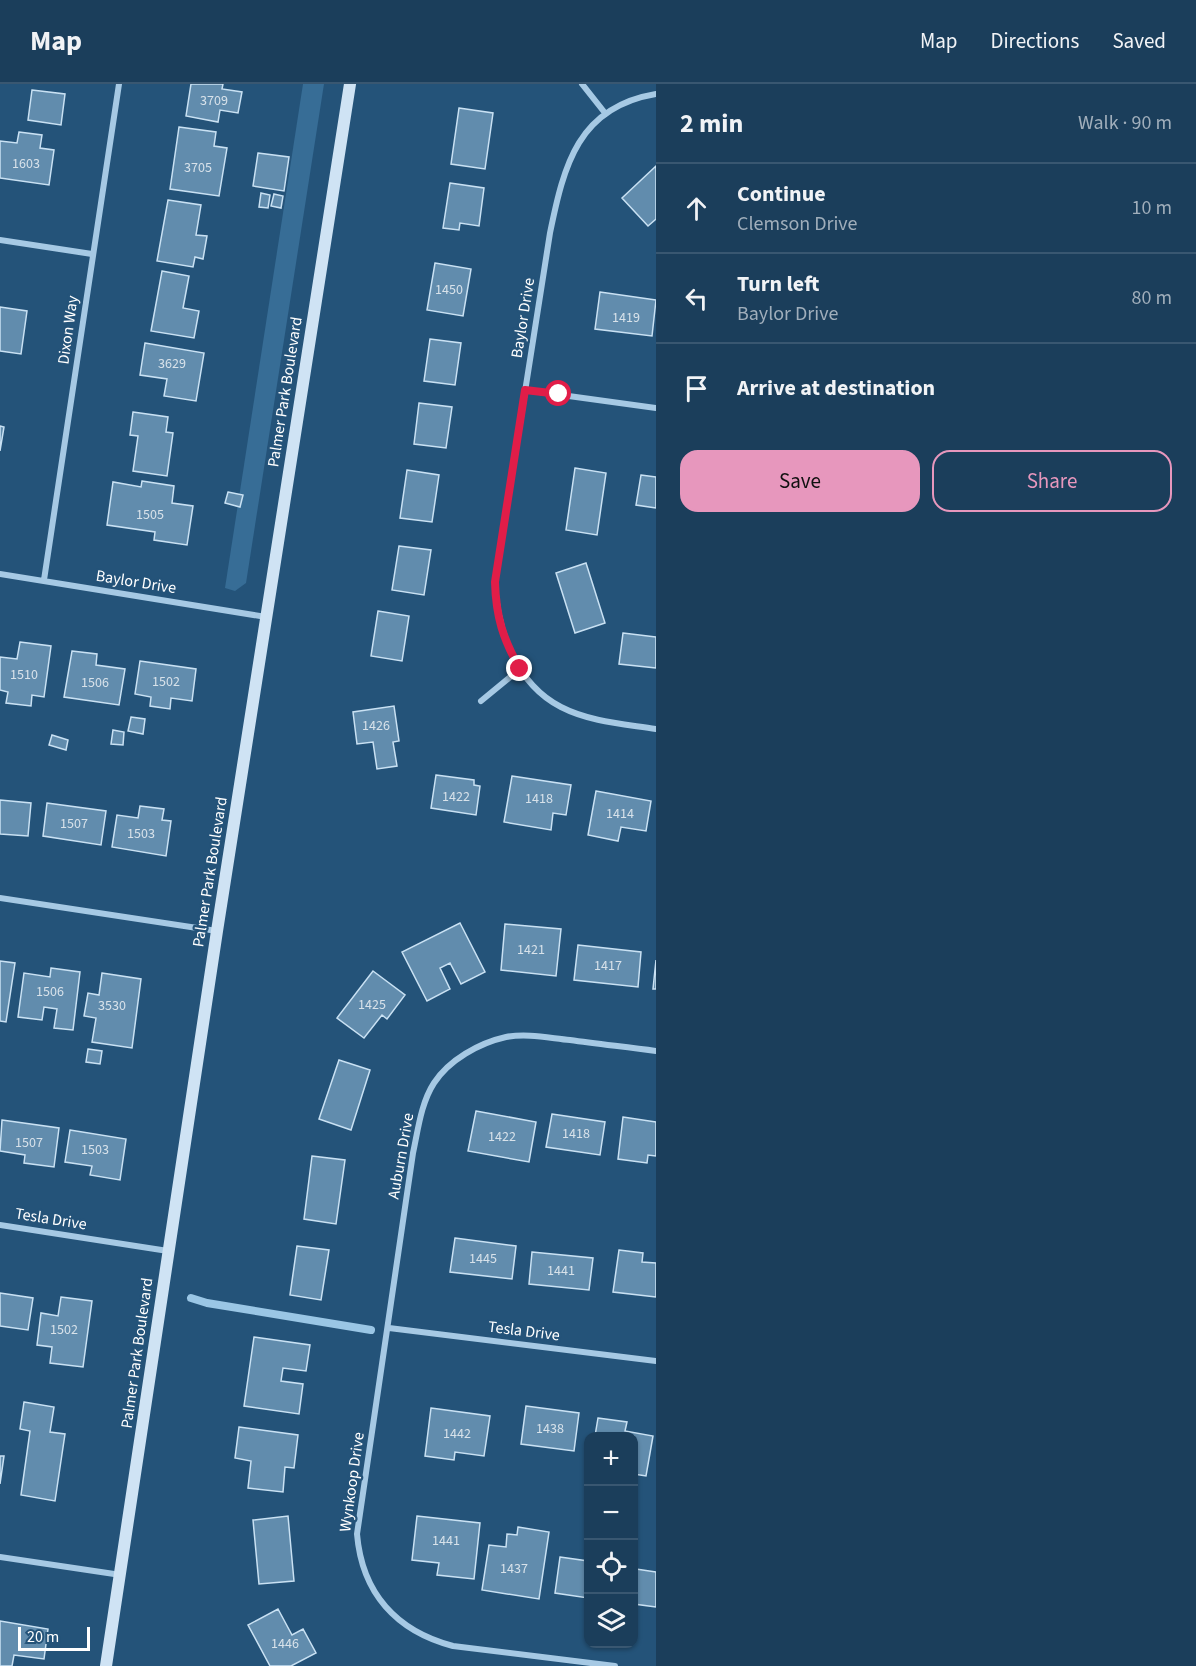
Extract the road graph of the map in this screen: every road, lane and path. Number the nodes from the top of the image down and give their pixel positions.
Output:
1 (119, 84) edge
2 (350, 84) edge
3 (582, 84) edge
4 (656, 94) edge
5 (605, 113) junction
6 (0, 240) edge
7 (92, 254) junction
8 (525, 390) junction
9 (656, 408) edge
10 (0, 574) edge
11 (44, 580) junction
12 (267, 617) junction
13 (520, 669) junction
14 (482, 701) dead end
15 (656, 729) edge
16 (0, 898) edge
17 (217, 931) junction
18 (656, 1051) edge
19 (0, 1225) edge
20 (169, 1251) junction
21 (389, 1328) junction
22 (656, 1361) edge
23 (0, 1557) edge
24 (121, 1575) junction
25 (106, 1666) edge
26 (615, 1666) edge

1 - 7 street, Dixon Way
2 - 12 main road, Palmer Park Boulevard
3 - 5 street
4 - 5 street
5 - 8 street, Baylor Drive
6 - 7 street
7 - 11 street, Dixon Way
8 - 9 street
8 - 13 street, Baylor Drive
10 - 11 street, Baylor Drive
11 - 12 street, Baylor Drive
12 - 17 main road, Palmer Park Boulevard
13 - 14 street
13 - 15 street, Baylor Drive
16 - 17 street
17 - 20 main road, Palmer Park Boulevard
18 - 21 street, Auburn Drive
19 - 20 street, Tesla Drive
20 - 24 main road, Palmer Park Boulevard
21 - 22 street, Tesla Drive
21 - 26 street, Wynkoop Drive
23 - 24 street
24 - 25 main road, Palmer Park Boulevard

